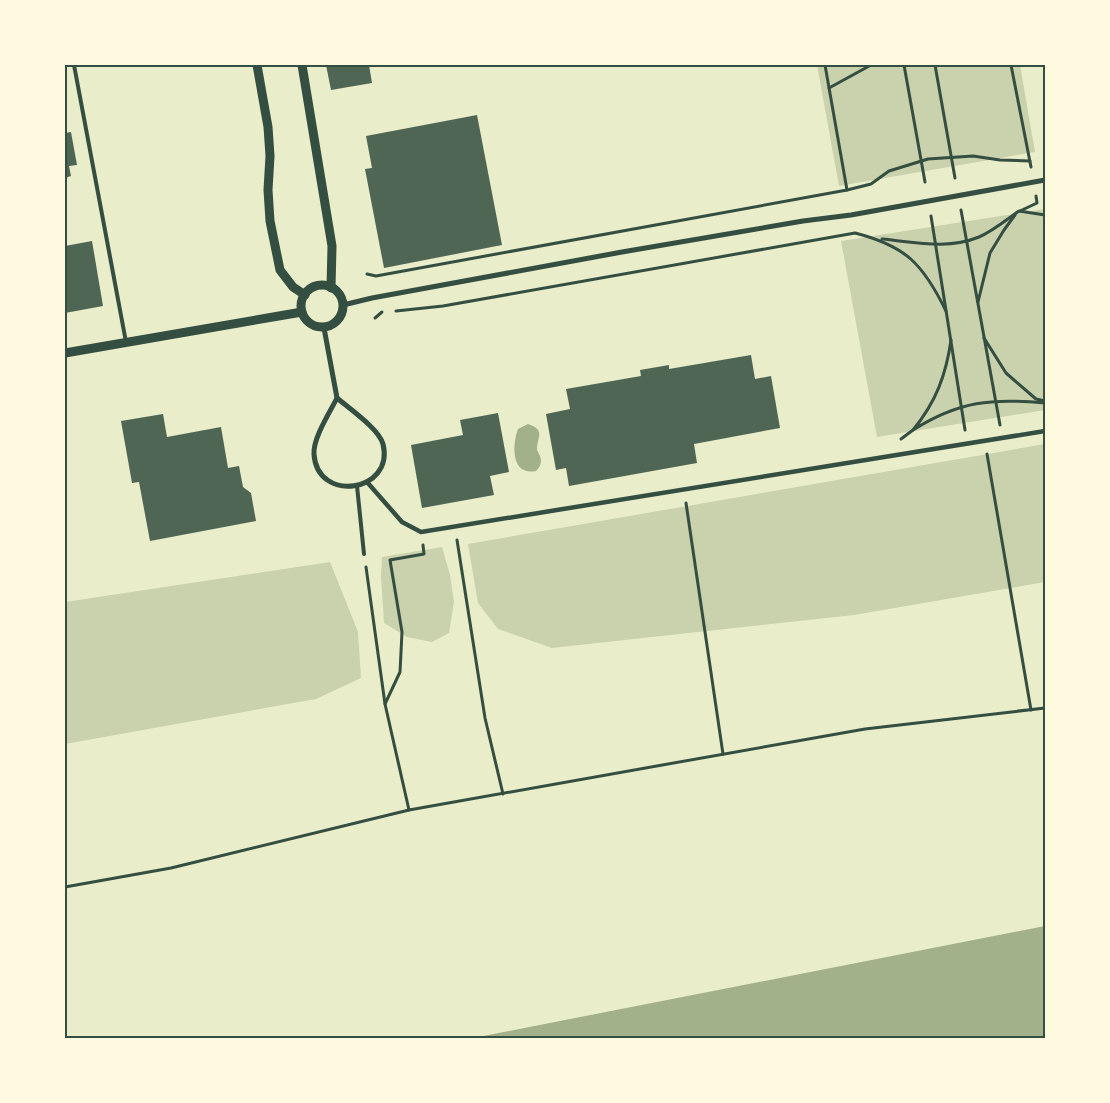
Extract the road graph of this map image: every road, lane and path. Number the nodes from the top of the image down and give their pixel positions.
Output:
1 (74, 65) edge
2 (257, 65) edge
3 (302, 65) edge
4 (825, 65) edge
5 (871, 65) edge
6 (904, 65) edge
7 (935, 65) edge
8 (1011, 65) edge
9 (829, 88) junction
10 (951, 156) junction
11 (921, 161) junction
12 (1030, 161) junction
13 (1031, 167) dead end
14 (955, 178) dead end
15 (1045, 180) edge
16 (925, 182) dead end
17 (847, 190) junction
18 (1036, 195) dead end
19 (960, 209) dead end
20 (1019, 211) junction
21 (1045, 215) edge
22 (930, 216) dead end
23 (876, 238) junction
24 (966, 241) junction
25 (935, 245) junction
26 (367, 274) dead end
27 (331, 288) junction
28 (305, 295) junction
29 (343, 306) junction
30 (978, 306) junction
31 (946, 311) junction
32 (302, 312) junction
33 (375, 318) dead end
34 (324, 328) junction
35 (984, 338) junction
36 (951, 340) junction
37 (126, 342) junction
38 (65, 353) edge
39 (337, 398) junction
40 (996, 402) junction
41 (1045, 402) edge
42 (962, 407) junction
43 (1045, 431) edge
44 (1002, 438) junction
45 (985, 441) junction
46 (968, 444) junction
47 (367, 482) junction
48 (357, 486) junction
49 (684, 490) junction
50 (423, 547) dead end
51 (459, 551) dead end
52 (364, 554) joint
53 (385, 704) junction
54 (1045, 708) edge
55 (1031, 710) junction
56 (723, 754) junction
57 (502, 794) junction
58 (409, 810) junction
59 (65, 887) edge

1 - 37 lane
2 - 28 street
3 - 27 street
4 - 9 path
5 - 9 path
6 - 11 path
7 - 10 path
8 - 12 path
9 - 17 path
10 - 11 path
10 - 12 path
10 - 14 path
11 - 16 path
11 - 17 path
12 - 13 path
15 - 29 street
17 - 26 path
18 - 20 path
19 - 24 path
20 - 21 path
20 - 24 path
20 - 30 path
22 - 25 path
23 - 25 path
23 - 31 path
23 - 33 path
24 - 25 path
24 - 30 path
25 - 31 path
27 - 28 street
27 - 29 street
28 - 32 street
29 - 34 street
30 - 35 path
31 - 36 path
32 - 34 street
32 - 37 street
34 - 39 street
35 - 40 path
35 - 41 path
36 - 42 path
36 - 42 path
37 - 38 street
39 - 47 street
39 - 48 street
40 - 41 path
40 - 42 path
40 - 44 path
42 - 46 path
43 - 44 street
44 - 45 street
45 - 46 street
45 - 55 path
46 - 49 street
47 - 48 street
47 - 49 street
48 - 52 lane
49 - 56 path
50 - 53 path
51 - 57 path
52 - 53 path
53 - 58 path
54 - 55 path
55 - 56 path
56 - 57 path
57 - 58 path
58 - 59 path

